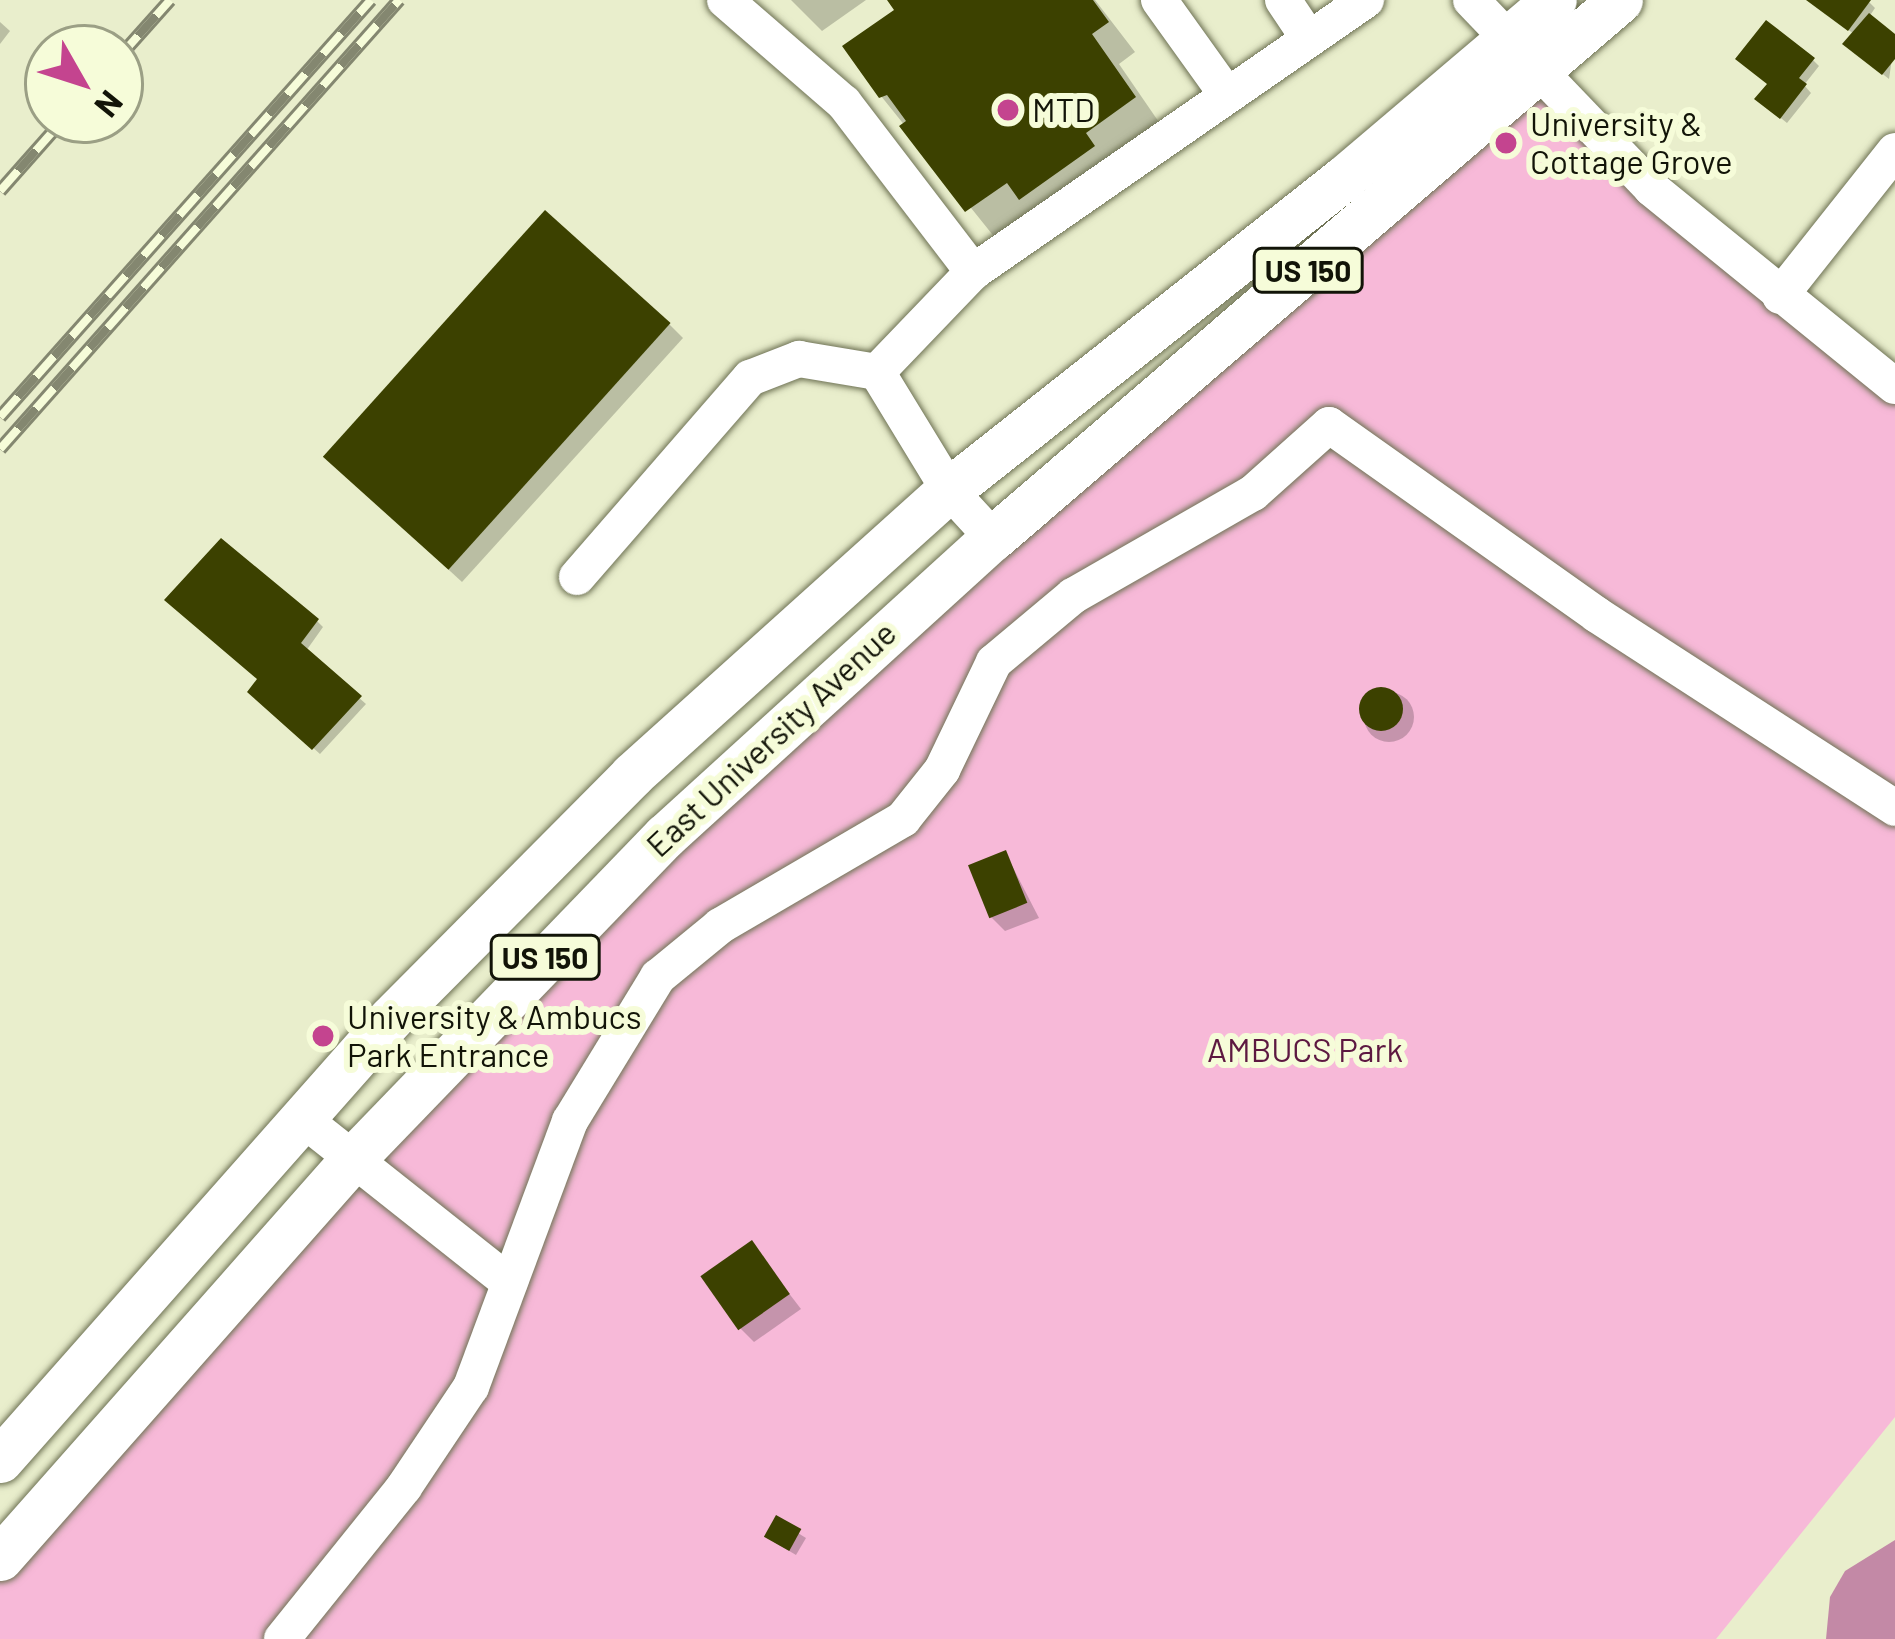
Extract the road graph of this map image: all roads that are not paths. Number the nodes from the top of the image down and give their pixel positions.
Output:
1 (725, 0) edge
2 (1159, 0) edge
3 (1283, 0) edge
4 (1366, 0) edge
5 (1471, 0) edge
6 (1553, 0) edge
7 (1621, 0) edge
8 (1309, 39) junction
9 (1526, 56) junction
10 (1227, 95) junction
11 (1895, 151) edge
12 (973, 272) junction
13 (1780, 296) junction
14 (877, 372) junction
15 (1895, 386) edge
16 (949, 490) junction
17 (993, 538) junction
18 (577, 577) dead end
19 (1895, 808) edge
20 (303, 1119) junction
21 (350, 1162) junction
22 (508, 1282) junction
23 (0, 1460) edge
24 (0, 1558) edge
25 (285, 1638) edge

1 - 12 street
2 - 10 street
3 - 8 street
4 - 8 street
5 - 9 street
6 - 9 main road, East University Avenue / US 150
7 - 9 main road, East University Avenue / US 150
8 - 10 street
9 - 13 street
9 - 16 main road, East University Avenue / US 150
9 - 17 main road, East University Avenue / US 150
10 - 12 street
11 - 13 street
12 - 14 street
13 - 15 street
14 - 16 street
14 - 18 street
16 - 17 street
16 - 20 main road, East University Avenue / US 150
17 - 21 main road, East University Avenue / US 150
19 - 22 street
20 - 21 street
20 - 23 main road, East University Avenue / US 150
21 - 22 street
21 - 24 main road, East University Avenue / US 150
22 - 25 street

